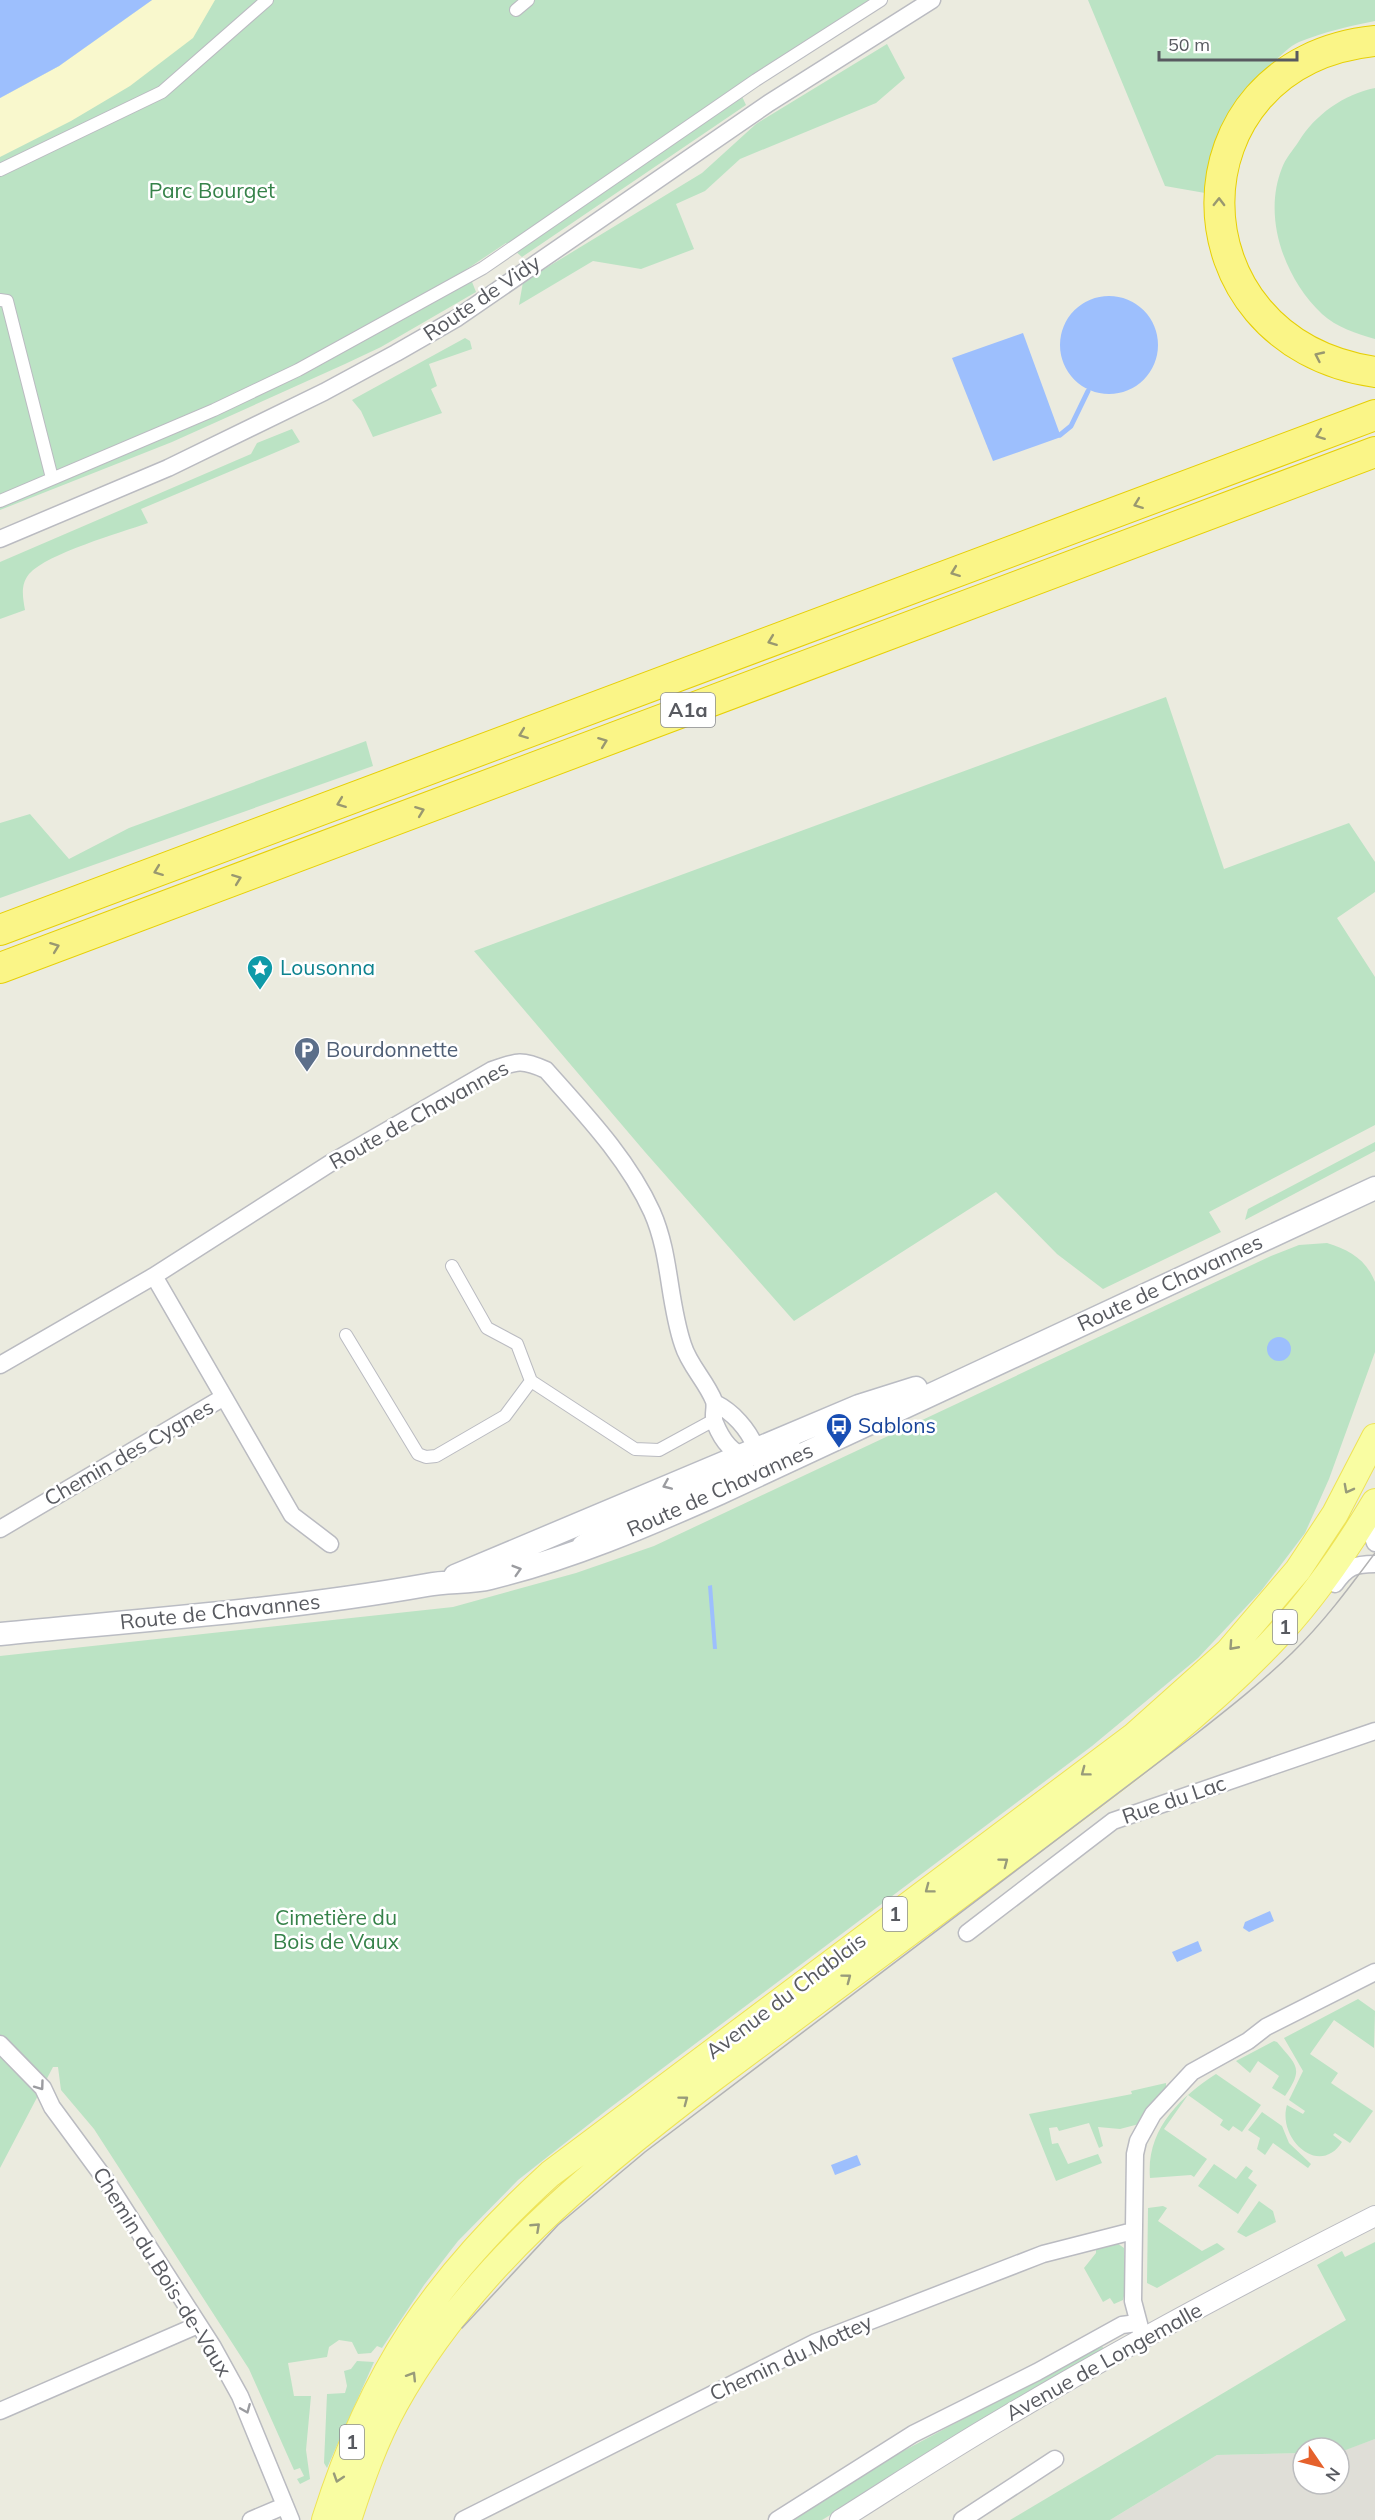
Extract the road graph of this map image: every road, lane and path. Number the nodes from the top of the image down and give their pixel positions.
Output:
1 (267, 0) edge
2 (528, 0) edge
3 (881, 0) edge
4 (932, 0) edge
5 (516, 10) dead end
6 (1375, 41) edge
7 (0, 170) edge
8 (0, 300) edge
9 (1375, 372) edge
10 (1375, 415) edge
11 (1375, 452) edge
12 (52, 478) junction
13 (0, 501) edge
14 (0, 539) edge
15 (0, 930) edge
16 (0, 968) edge
17 (1368, 1194) edge
18 (452, 1266) dead end
19 (154, 1276) junction
20 (346, 1335) dead end
21 (0, 1365) edge
22 (531, 1382) junction
23 (224, 1397) junction
24 (715, 1403) junction
25 (865, 1413) junction
26 (714, 1420) junction
27 (1375, 1437) edge
28 (743, 1446) junction
29 (1375, 1502) edge
30 (1375, 1525) edge
31 (0, 1529) edge
32 (1375, 1543) edge
33 (330, 1544) dead end
34 (566, 1554) junction
35 (1375, 1564) edge
36 (439, 1583) junction
37 (0, 1634) edge
38 (1237, 1676) junction
39 (1375, 1731) edge
40 (967, 1933) dead end
41 (1375, 1972) edge
42 (0, 2044) edge
43 (1375, 2216) edge
44 (1133, 2231) junction
45 (198, 2325) junction
46 (1140, 2331) junction
47 (0, 2410) edge
48 (1055, 2459) dead end
49 (287, 2513) edge
50 (251, 2520) edge
51 (325, 2520) edge
52 (348, 2520) edge
53 (463, 2520) edge
54 (777, 2520) edge
55 (840, 2520) edge
56 (962, 2520) edge

1 - 7 street
2 - 5 street
3 - 12 street
4 - 14 street, Route de Vidy
9 -> 6 highway
8 - 12 street
10 -> 15 highway, A1a
16 -> 11 highway, A1a
12 - 13 street
17 - 25 main road, Route de Chavannes
18 - 22 street
19 - 21 street, Route de Chavannes
19 - 23 street
19 - 24 street, Route de Chavannes
20 - 22 street
22 - 26 street
23 - 31 street, Chemin des Cygnes
23 - 33 street, Chemin des Cygnes
24 - 26 street, Route de Chavannes
24 - 28 street, Route de Chavannes
25 - 28 main road, Route de Chavannes
25 - 34 main road, Route de Chavannes
26 - 28 street, Route de Chavannes
27 -> 51 main road, Avenue du Chablais / 1
28 - 34 street, Route de Chavannes
28 -> 36 main road, Route de Chavannes
29 - 38 main road, Avenue du Chablais / 1
30 - 32 street
36 -> 34 main road, Route de Chavannes
35 - 38 street
36 - 37 main road, Route de Chavannes
52 -> 38 main road, Avenue du Chablais / 1
39 - 40 street, Rue du Lac
41 - 44 street
42 -> 45 street, Chemin du Bois-de-Vaux
43 - 46 street, Avenue de Longemalle
44 - 46 street
44 - 53 street, Chemin du Mottey
45 - 47 street
45 -> 49 street, Chemin du Bois-de-Vaux
46 - 54 street
46 - 55 street, Avenue de Longemalle
48 - 56 street
49 - 50 street

